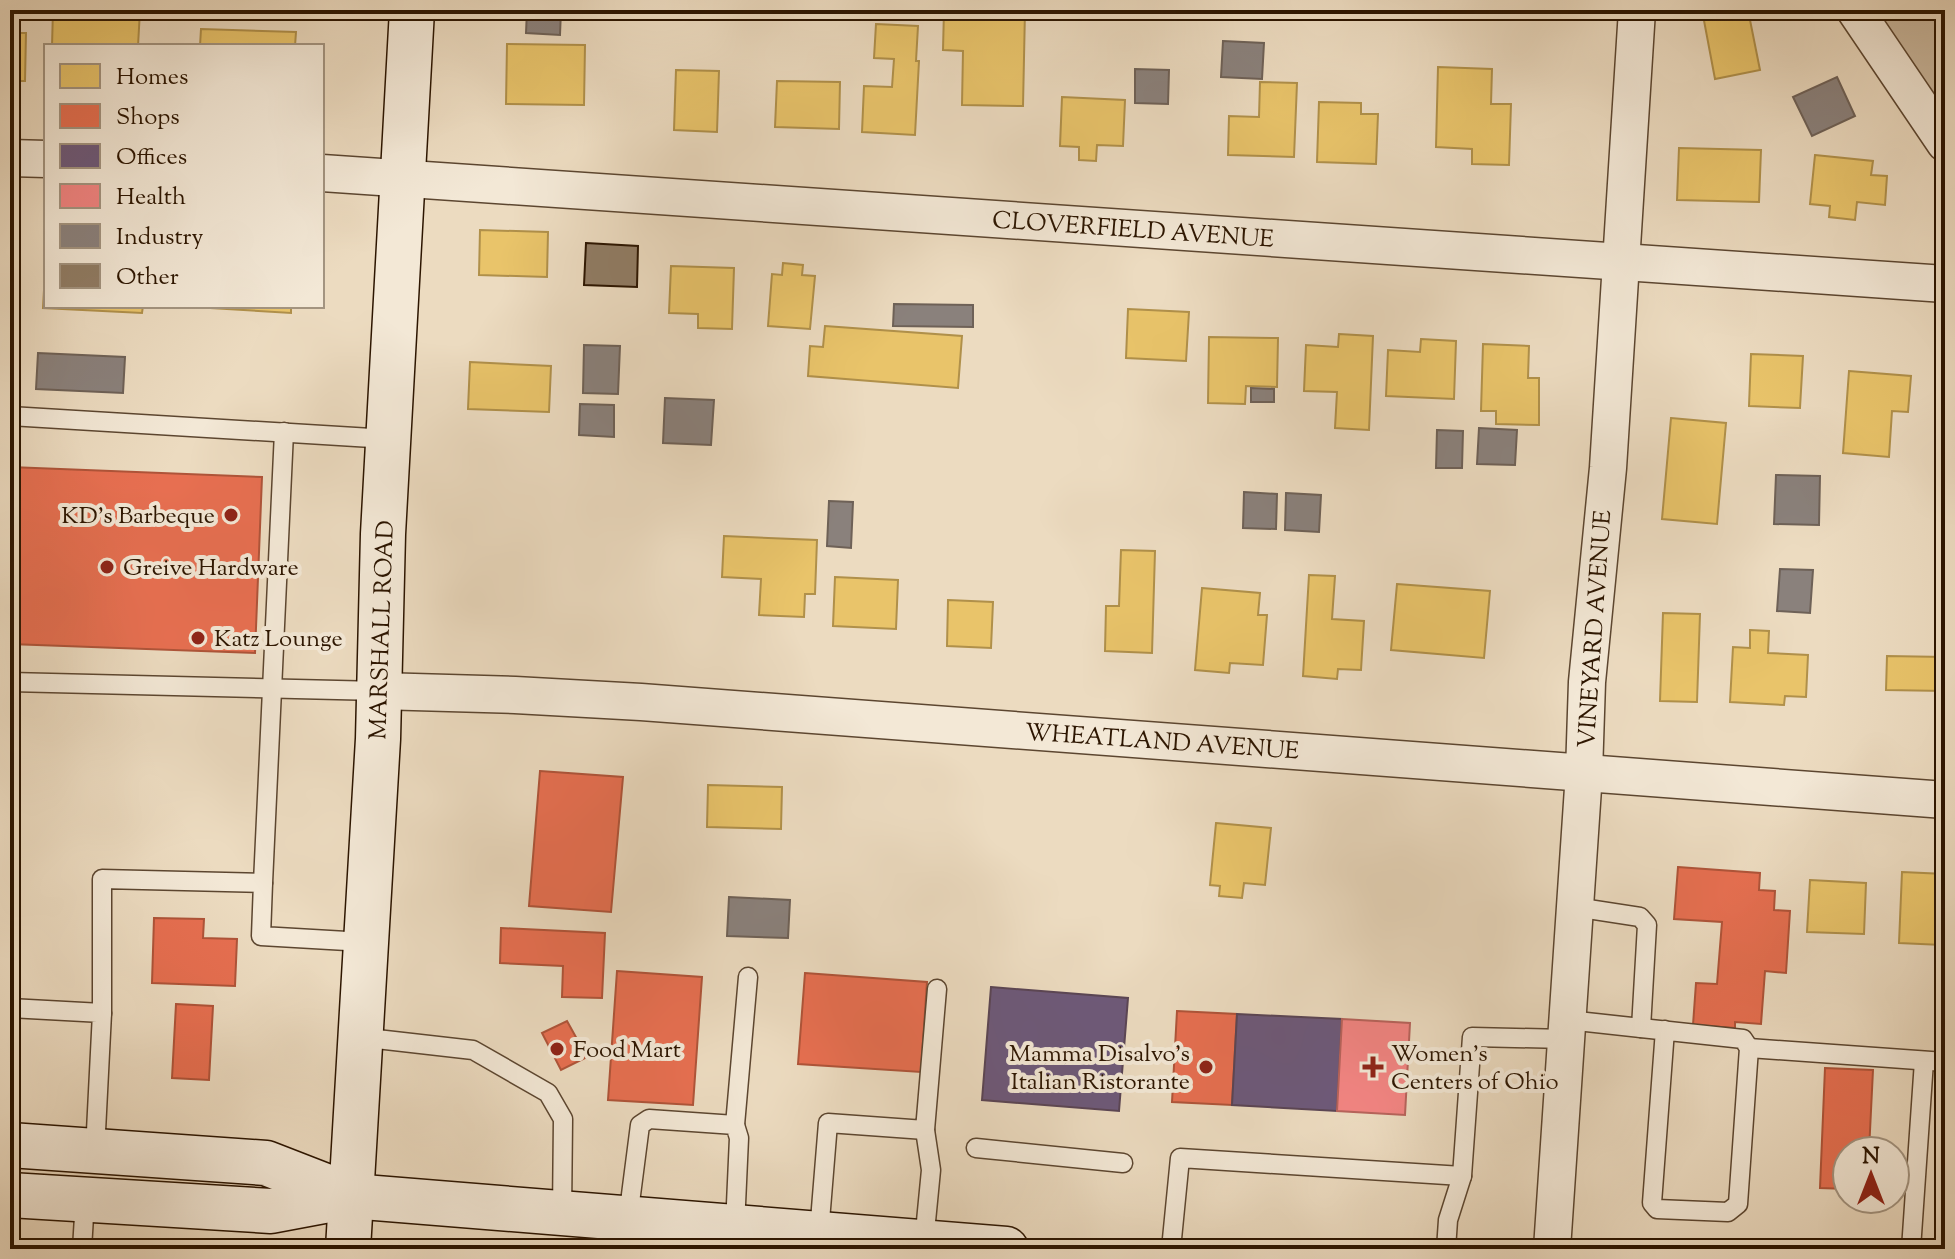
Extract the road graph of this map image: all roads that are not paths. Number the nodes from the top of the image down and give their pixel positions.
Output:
1 (412, 10) edge
2 (1637, 10) edge
3 (1855, 10) edge
4 (1945, 143) edge
5 (10, 158) edge
6 (44, 159) edge
7 (324, 173) edge
8 (401, 178) junction
9 (1621, 262) junction
10 (1945, 284) edge
11 (10, 416) edge
12 (284, 432) junction
13 (388, 439) junction
14 (10, 682) edge
15 (271, 689) junction
16 (379, 691) junction
17 (1584, 773) junction
18 (1945, 800) edge
19 (263, 883) junction
20 (1575, 907) junction
21 (364, 942) junction
22 (748, 977) dead end
23 (937, 989) dead end
24 (10, 1008) edge
25 (102, 1013) junction
26 (1641, 1028) junction
27 (1567, 1029) junction
28 (1665, 1030) junction
29 (359, 1037) junction
30 (1749, 1048) junction
31 (1924, 1061) junction
32 (1945, 1062) edge
33 (735, 1125) junction
34 (925, 1130) junction
35 (10, 1145) edge
36 (976, 1148) dead end
37 (95, 1151) junction
38 (1123, 1163) dead end
39 (1462, 1176) junction
40 (10, 1195) edge
41 (351, 1196) junction
42 (85, 1200) junction
43 (562, 1213) junction
44 (628, 1218) junction
45 (735, 1226) junction
46 (832, 1239) edge
47 (924, 1242) junction
48 (82, 1249) edge
49 (348, 1249) edge
50 (1006, 1249) edge
51 (1171, 1249) edge
52 (1446, 1249) edge
53 (1552, 1249) edge
54 (1911, 1249) edge

1 - 8 main road, MARSHALL ROAD
2 - 9 street, VINEYARD AVENUE
3 - 4 street
5 - 6 street
7 - 8 street, CLOVERFIELD AVENUE
8 - 9 street, CLOVERFIELD AVENUE
8 - 13 main road, MARSHALL ROAD
9 - 10 street, CLOVERFIELD AVENUE
9 - 17 street, VINEYARD AVENUE
11 - 12 lane
12 - 13 lane
12 - 15 lane
13 - 16 main road, MARSHALL ROAD
14 - 15 lane
15 - 16 lane
15 - 19 lane
16 - 17 street, WHEATLAND AVENUE
16 - 21 main road, MARSHALL ROAD
17 - 18 street, WHEATLAND AVENUE
17 - 20 street, VINEYARD AVENUE
19 - 21 lane
19 - 25 lane
20 - 26 lane
20 - 27 street, VINEYARD AVENUE
21 - 29 main road, MARSHALL ROAD
22 - 33 lane
23 - 34 lane
24 - 25 lane
25 - 37 lane
26 - 27 lane
26 - 28 lane
27 - 39 lane
27 - 53 street, VINEYARD AVENUE
28 - 30 lane
28 - 30 lane
29 - 41 main road, MARSHALL ROAD
29 - 43 lane
30 - 31 lane
31 - 32 lane
31 - 54 lane
33 - 44 lane
33 - 45 lane
34 - 46 lane
34 - 47 lane
35 - 37 main road
36 - 38 lane
37 - 41 main road
39 - 51 lane
39 - 52 lane
40 - 42 main road
41 - 42 main road
41 - 43 main road
41 - 49 main road, MARSHALL ROAD
42 - 48 lane
43 - 44 main road
44 - 45 main road
45 - 46 main road
46 - 47 main road
47 - 50 main road

